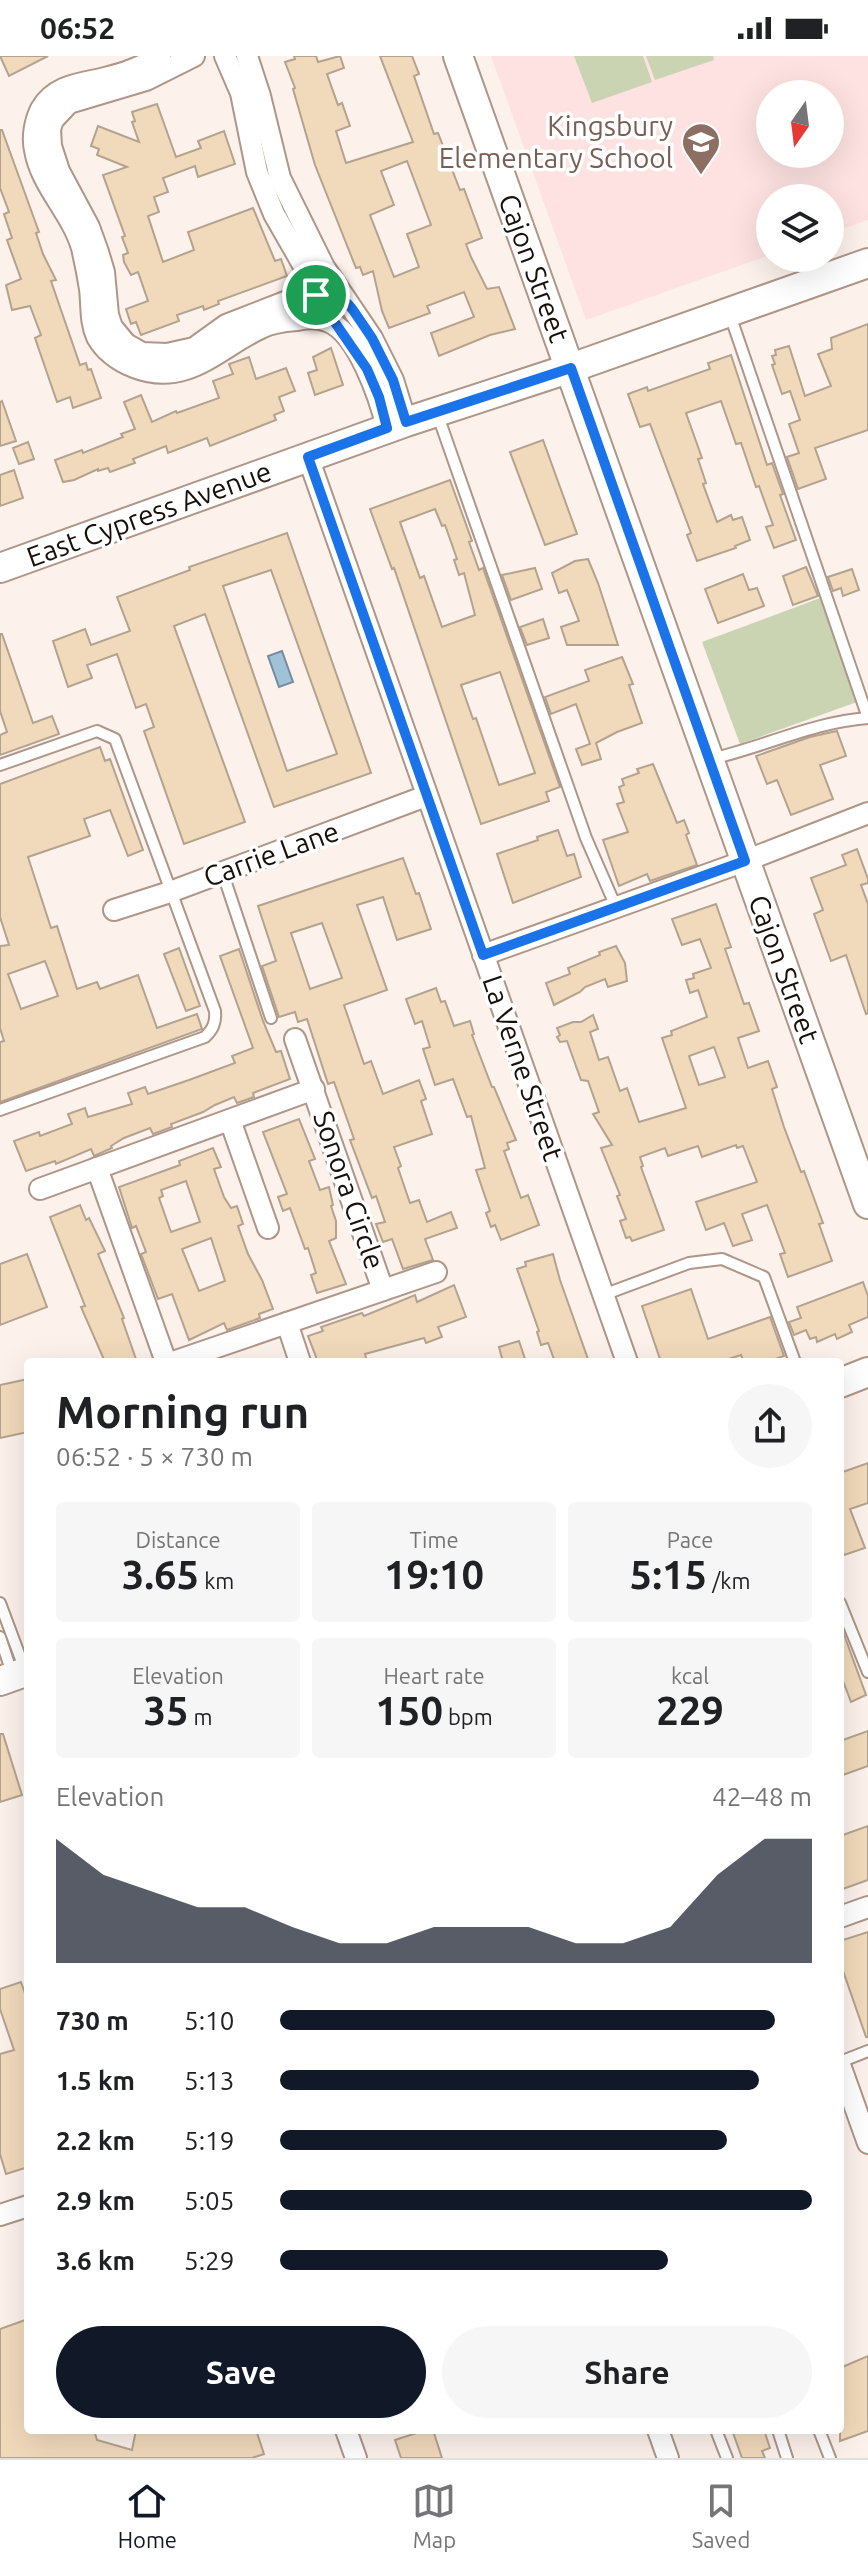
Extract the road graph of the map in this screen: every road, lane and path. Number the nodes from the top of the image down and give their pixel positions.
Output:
1 (160, 56) edge
2 (194, 56) edge
3 (225, 56) edge
4 (247, 56) edge
5 (458, 56) edge
6 (868, 263) edge
7 (316, 295) junction
8 (348, 304) junction
9 (729, 312) junction
10 (335, 326) junction
11 (571, 368) junction
12 (437, 411) junction
13 (397, 425) junction
14 (308, 457) junction
15 (0, 568) edge
16 (868, 718) edge
17 (709, 759) junction
18 (0, 765) edge
19 (426, 796) junction
20 (868, 813) edge
21 (745, 861) junction
22 (222, 871) junction
23 (170, 892) junction
24 (616, 907) junction
25 (114, 910) dead end
26 (483, 955) junction
27 (271, 1018) dead end
28 (295, 1039) dead end
29 (314, 1089) junction
30 (0, 1110) edge
31 (230, 1120) junction
32 (97, 1168) junction
33 (40, 1189) dead end
34 (868, 1204) edge
35 (268, 1228) dead end
36 (436, 1272) dead end
37 (383, 1290) junction
38 (603, 1295) junction
39 (287, 1323) junction
40 (165, 1358) edge
41 (185, 1358) edge
42 (299, 1358) edge
43 (626, 1358) edge
44 (794, 1358) edge
45 (868, 1372) edge
46 (844, 1381) edge
47 (0, 1603) edge
48 (844, 1613) edge
49 (0, 1637) edge
50 (868, 1672) edge
51 (17, 1675) edge
52 (868, 1907) edge
53 (844, 1916) edge
54 (868, 2051) edge
55 (844, 2061) edge
56 (844, 2074) edge
57 (868, 2143) edge
58 (24, 2207) edge
59 (0, 2215) edge
60 (347, 2434) edge
61 (659, 2434) edge
62 (718, 2434) edge
63 (779, 2434) edge
64 (821, 2434) edge
65 (356, 2458) edge
66 (668, 2458) edge
67 (727, 2458) edge
68 (787, 2458) edge
69 (830, 2458) edge

1 - 10 street
2 - 7 street
3 - 7 street
4 - 8 street
5 - 11 street, Cajon Street
6 - 9 street, East Cypress Avenue
7 - 8 street
7 - 10 street
8 - 13 street
9 - 11 street, East Cypress Avenue
9 - 16 lane
10 - 13 street
11 - 12 street, East Cypress Avenue
11 - 17 street, Cajon Street
12 - 13 street, East Cypress Avenue
12 - 24 lane
13 - 14 street, East Cypress Avenue
14 - 15 street, East Cypress Avenue
14 - 19 street, La Verne Street
16 - 17 lane
17 - 21 street, Cajon Street
18 - 23 lane
19 - 22 street, Carrie Lane
19 - 26 street, La Verne Street
20 - 21 street
21 - 24 street
21 - 34 street, Cajon Street
22 - 23 street, Carrie Lane
22 - 27 lane
23 - 25 street, Carrie Lane
23 - 30 lane
24 - 26 street
26 - 38 street, La Verne Street
28 - 29 street, Sonora Circle
29 - 31 street, Sonora Circle
29 - 37 street, Sonora Circle
31 - 32 street, Sonora Circle
31 - 35 street
32 - 33 street, Sonora Circle
32 - 40 street
36 - 37 street, Sonora Circle
37 - 39 street, Sonora Circle
38 - 43 street, La Verne Street
38 - 44 lane
39 - 41 street, Sonora Circle
39 - 42 street
45 - 46 street
47 - 51 lane
48 - 50 lane
49 - 51 lane
52 - 53 street
54 - 55 lane
56 - 57 street
58 - 59 street
60 - 65 street
61 - 66 street
62 - 67 lane
63 - 68 lane
64 - 69 lane

